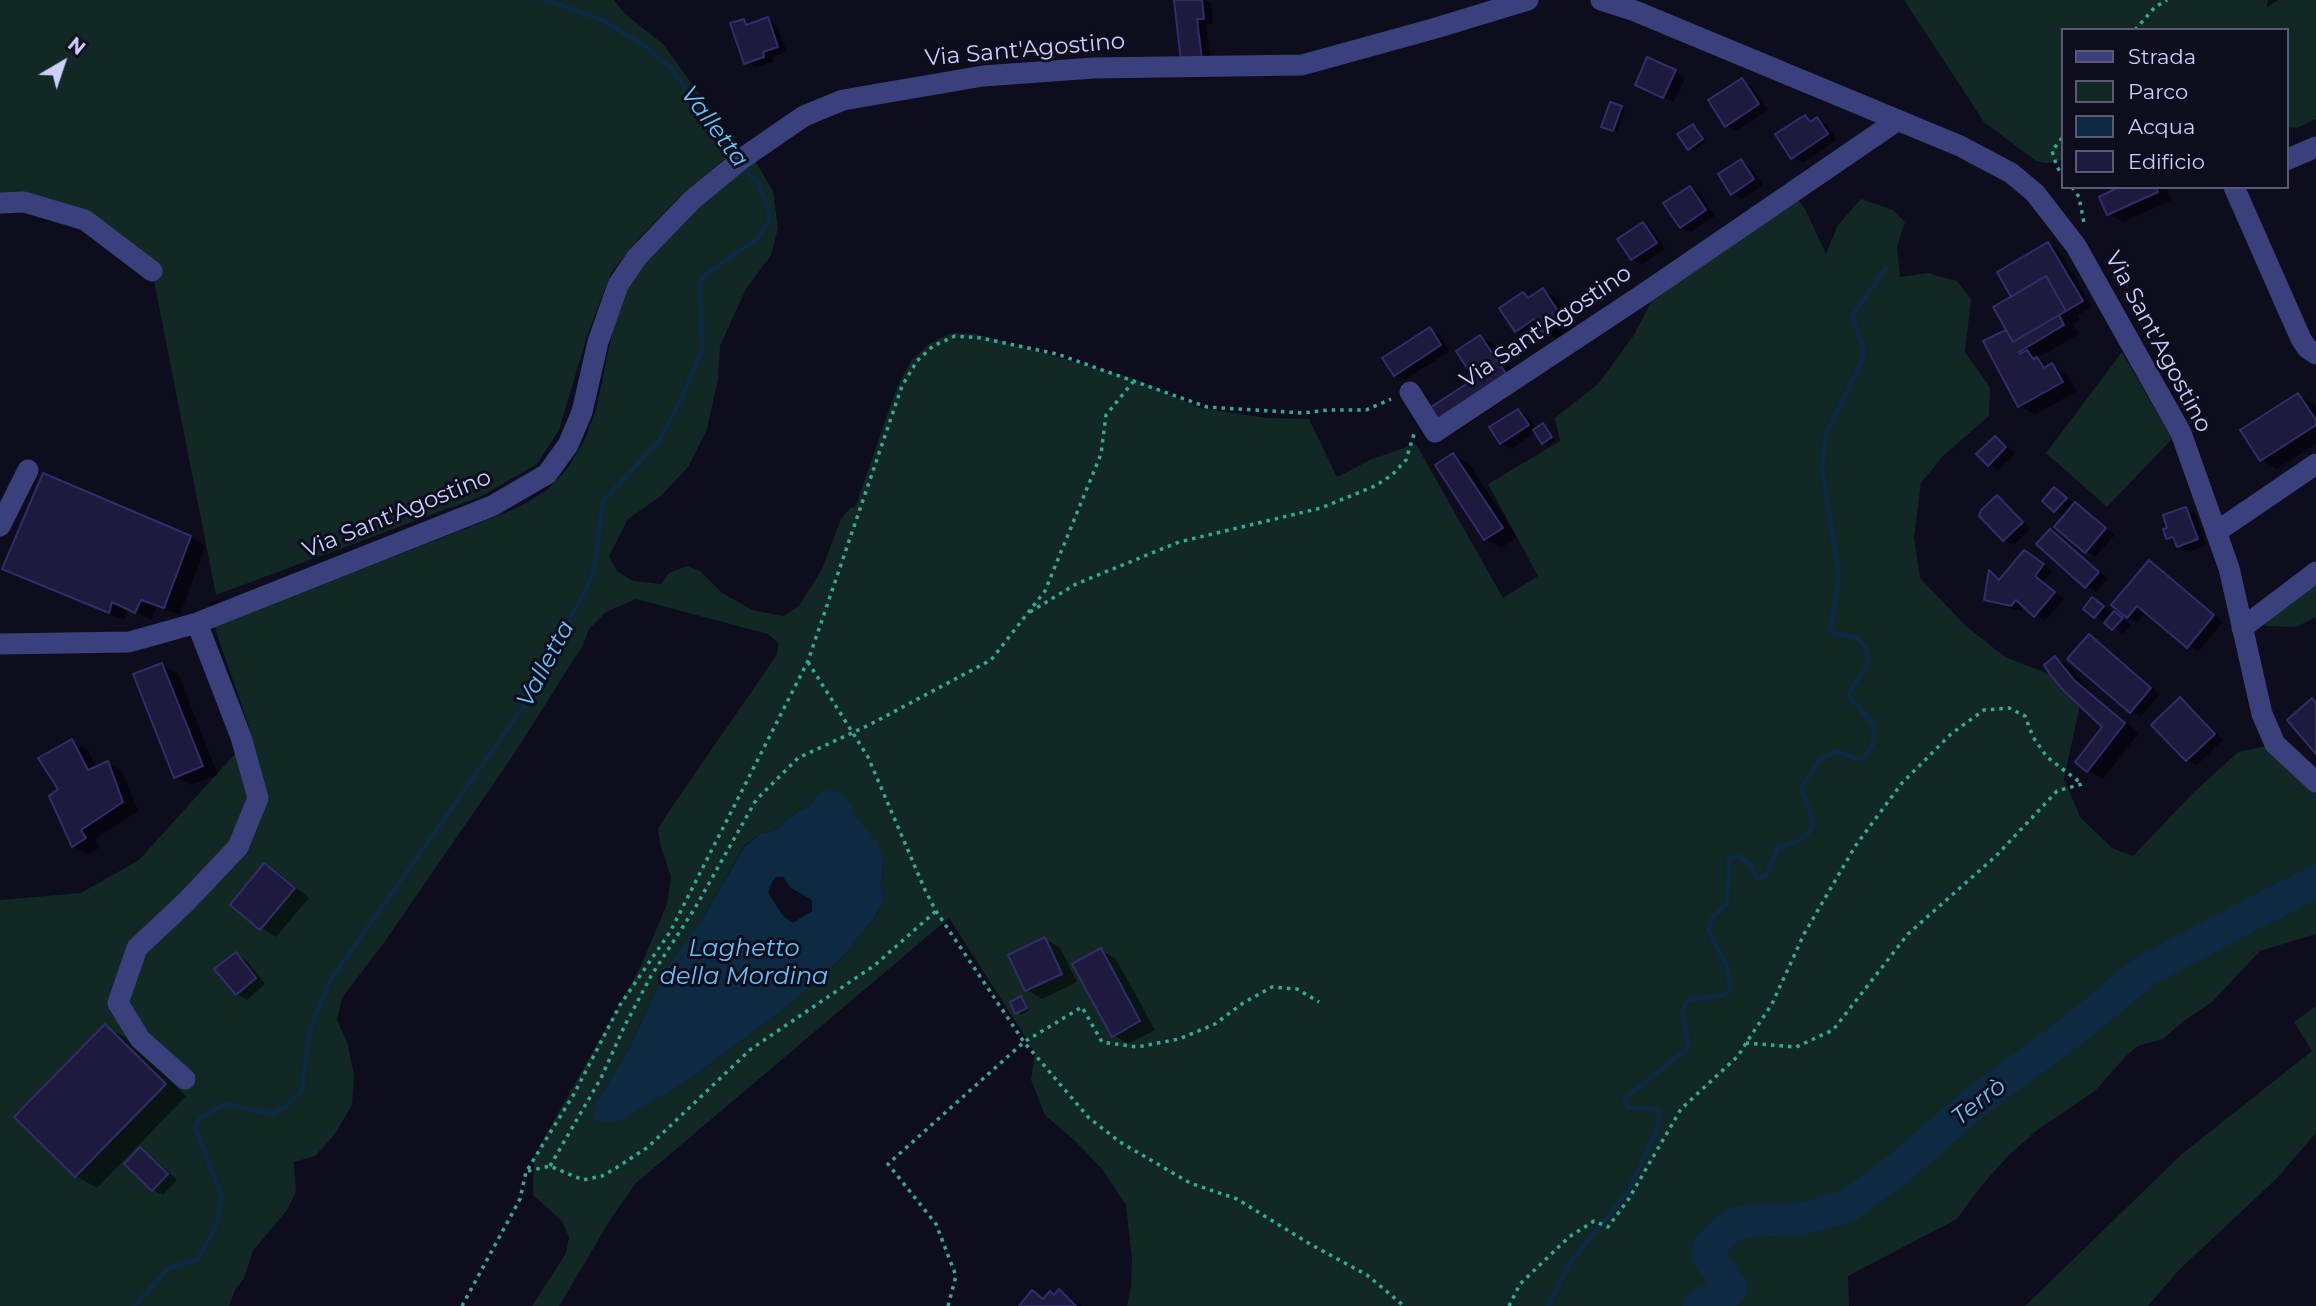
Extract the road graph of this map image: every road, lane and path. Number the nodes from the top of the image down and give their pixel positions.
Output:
1 (1528, 0) edge
2 (1601, 0) edge
3 (2167, 0) edge
4 (2137, 28) edge
5 (1898, 120) junction
6 (2060, 141) edge
7 (2316, 147) edge
8 (2288, 159) edge
9 (2060, 171) edge
10 (2235, 189) edge
11 (0, 203) edge
12 (152, 271) dead end
13 (2316, 354) edge
14 (1133, 382) junction
15 (1409, 392) joint
16 (1414, 434) dead end
17 (2316, 464) edge
18 (28, 470) dead end
19 (0, 526) edge
20 (2216, 532) junction
21 (2316, 572) edge
22 (1028, 613) junction
23 (197, 623) junction
24 (2242, 628) junction
25 (0, 645) edge
26 (808, 661) junction
27 (853, 733) junction
28 (2316, 782) edge
29 (936, 911) junction
30 (1319, 1002) dead end
31 (1024, 1042) junction
32 (1746, 1043) junction
33 (185, 1079) dead end
34 (550, 1166) junction
35 (526, 1172) junction
36 (462, 1306) edge
37 (948, 1306) edge
38 (1404, 1306) edge
39 (1510, 1306) edge

1 - 23 street, Via Sant'Agostino
2 - 5 street, Via Sant'Agostino
3 - 4 path
5 - 15 street, Via Sant'Agostino
5 - 20 street, Via Sant'Agostino
6 - 9 path
7 - 8 street
10 - 13 street
11 - 12 street
14 - 15 path
14 - 22 path
14 - 26 path
16 - 22 path
17 - 20 street
18 - 19 street
20 - 24 street, Via Sant'Agostino
21 - 24 street
22 - 27 path
23 - 25 street, Via Sant'Agostino
23 - 33 street
24 - 28 street, Via Sant'Agostino
26 - 27 path
26 - 35 path
27 - 29 path
27 - 34 path
29 - 31 path
29 - 34 path
30 - 31 path
31 - 37 path
31 - 38 path
32 - 32 path
32 - 39 path
34 - 35 path
35 - 36 path

